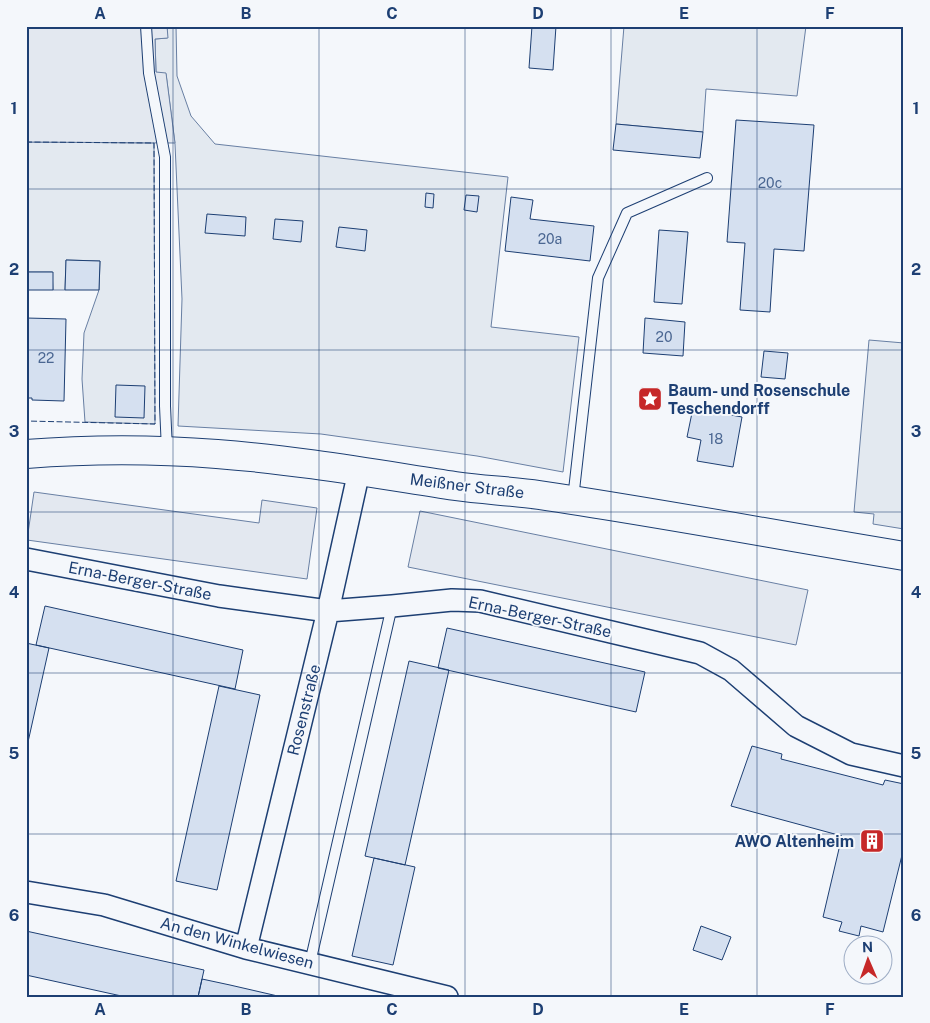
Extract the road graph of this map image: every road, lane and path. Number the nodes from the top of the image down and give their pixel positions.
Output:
1 (146, 26) edge
2 (707, 178) dead end
3 (167, 451) junction
4 (26, 454) edge
5 (359, 471) junction
6 (573, 500) junction
7 (904, 556) edge
8 (26, 559) edge
9 (392, 606) junction
10 (328, 611) junction
11 (904, 766) edge
12 (26, 892) edge
13 (246, 948) junction
14 (310, 963) junction
15 (447, 997) edge

1 - 3 lane
2 - 6 lane
3 - 4 main road, Meißner Straße
3 - 5 main road, Meißner Straße
5 - 6 main road, Meißner Straße
5 - 10 street, Rosenstraße
6 - 7 main road, Meißner Straße
8 - 10 street, Erna-Berger-Straße
9 - 10 street, Erna-Berger-Straße
9 - 11 street, Erna-Berger-Straße
9 - 14 lane
10 - 13 street, Rosenstraße
12 - 13 street, An den Winkelwiesen
13 - 14 street, An den Winkelwiesen
14 - 15 street, An den Winkelwiesen

